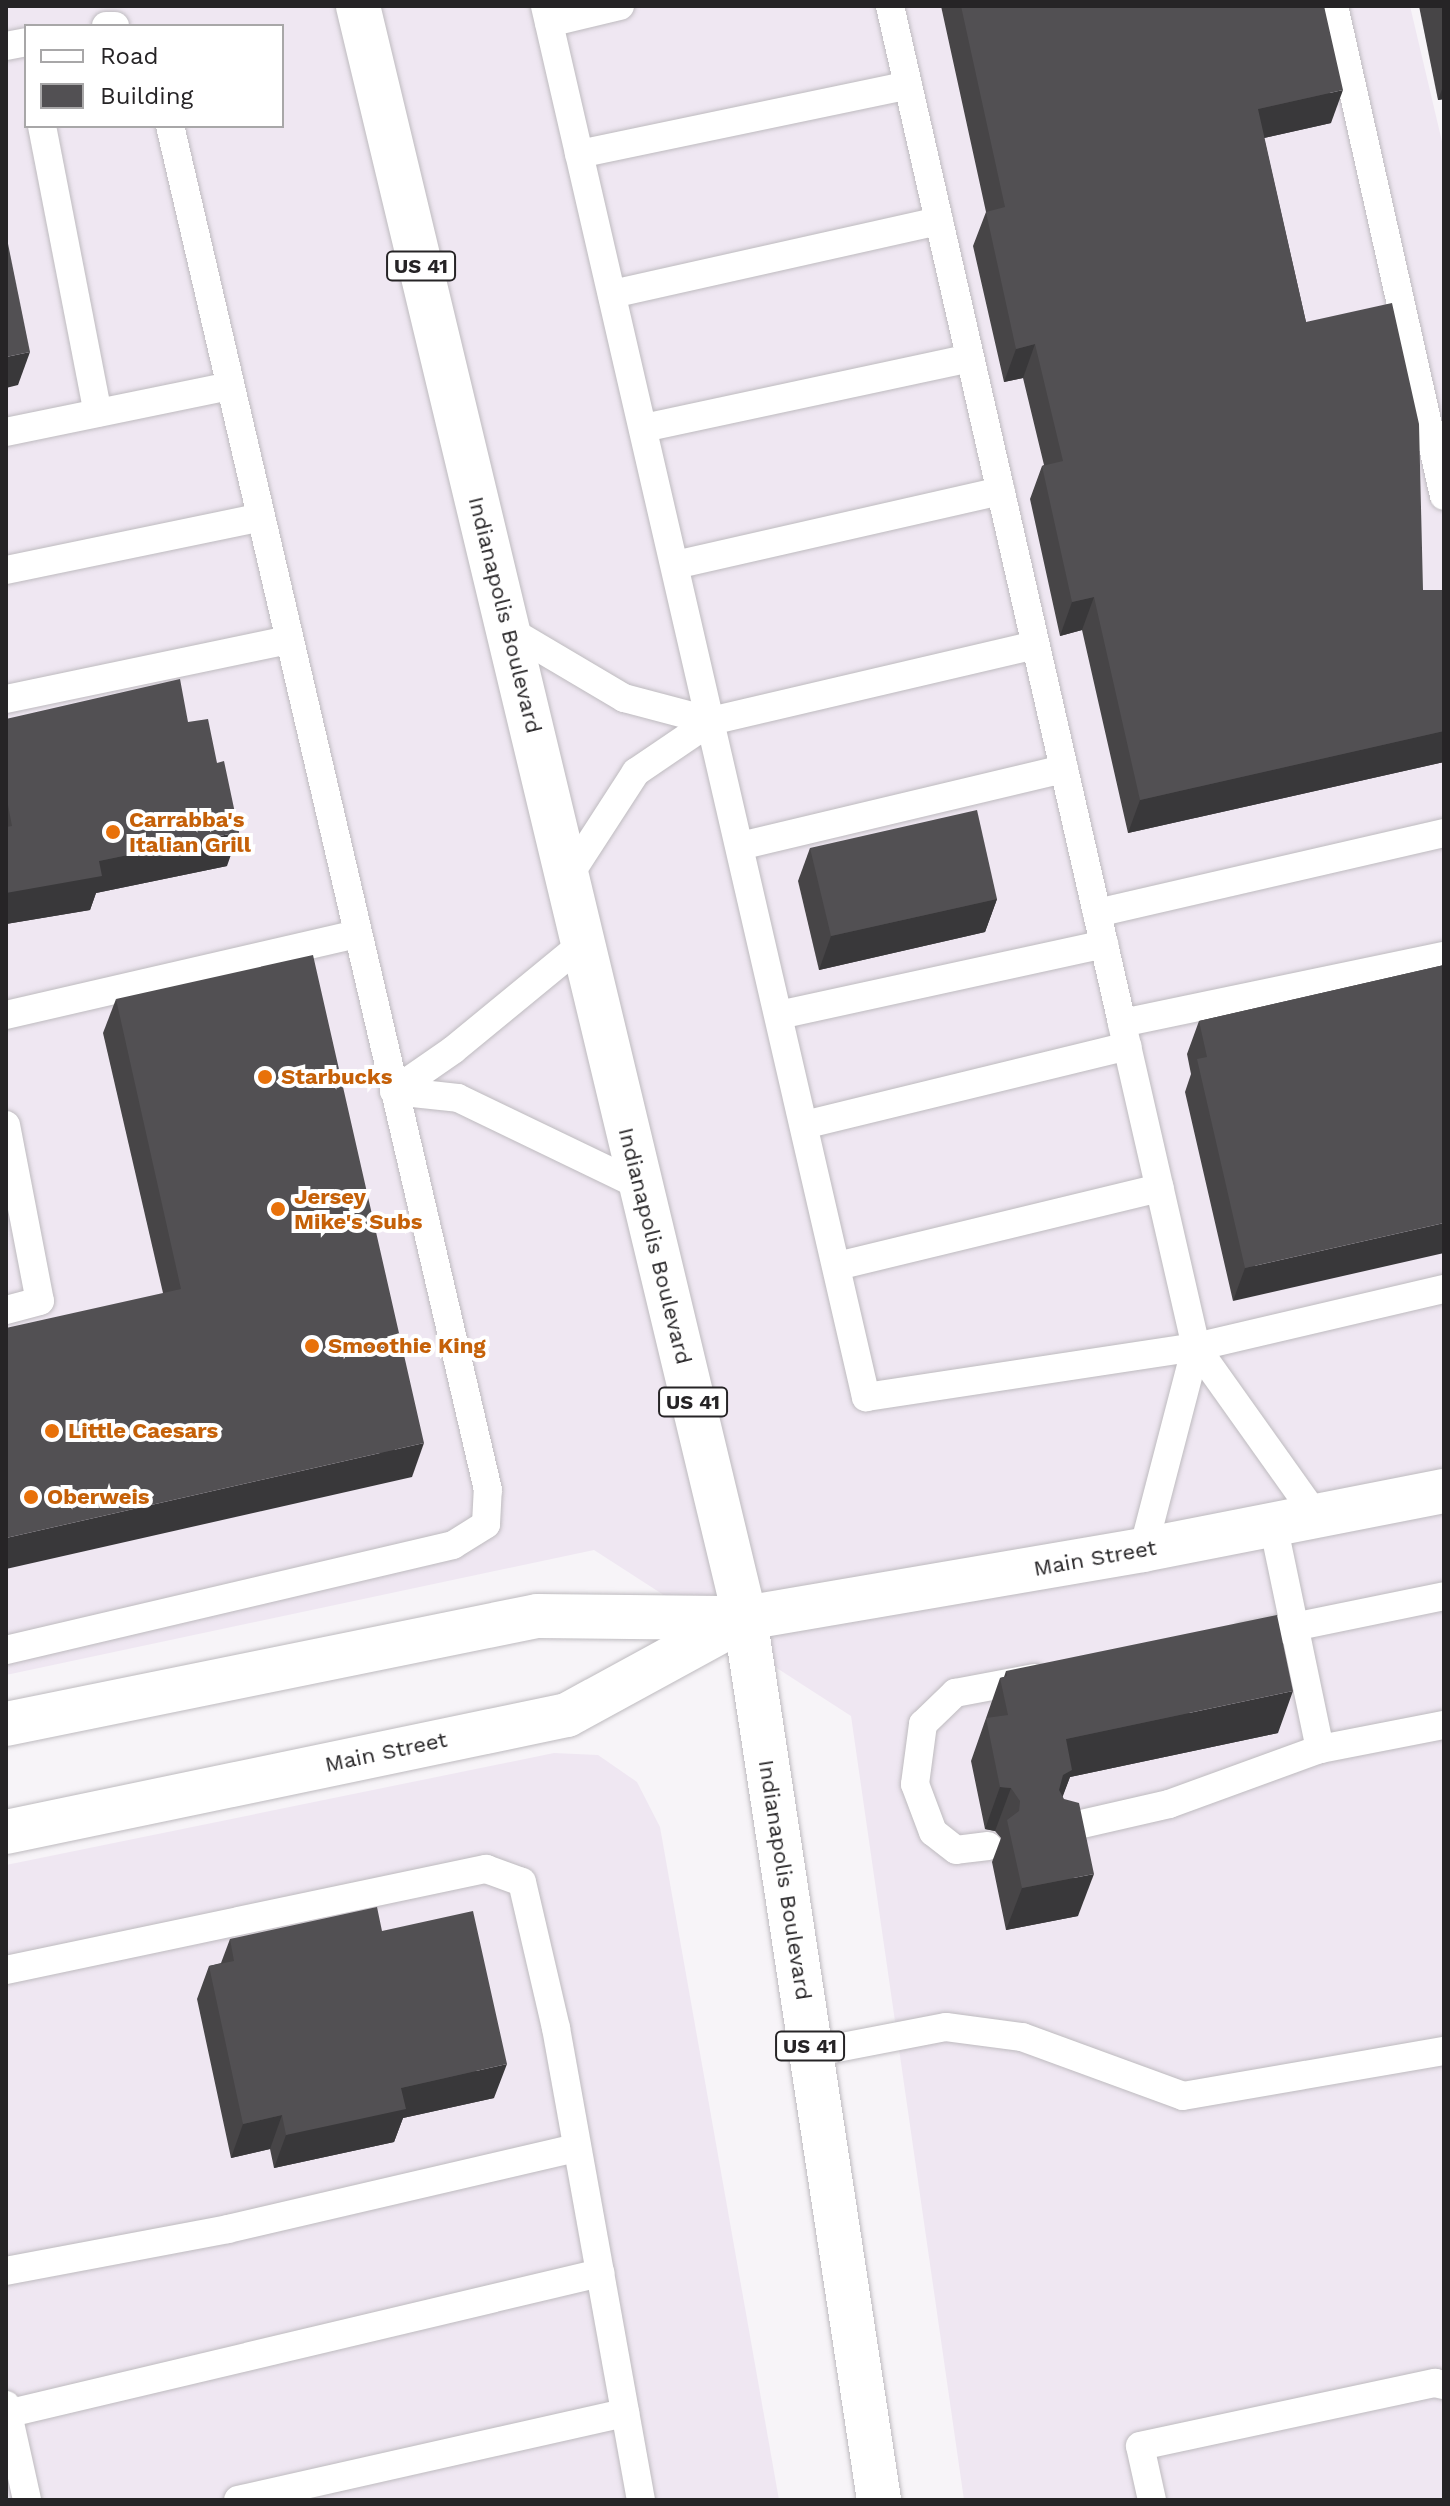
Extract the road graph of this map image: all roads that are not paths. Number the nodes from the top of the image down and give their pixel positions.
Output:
1 (358, 6) edge
2 (620, 6) edge
3 (890, 6) edge
4 (1334, 6) edge
5 (547, 14) edge
6 (908, 85) junction
7 (42, 128) edge
8 (170, 128) edge
9 (579, 154) junction
10 (939, 221) junction
11 (612, 294) junction
12 (970, 358) junction
13 (230, 386) junction
14 (98, 413) junction
15 (644, 428) junction
16 (6, 432) edge
17 (1001, 491) junction
18 (1444, 496) edge
19 (261, 517) junction
20 (675, 565) junction
21 (6, 570) edge
22 (509, 630) junction
23 (289, 640) junction
24 (1035, 645) junction
25 (6, 699) edge
26 (711, 721) junction
27 (1064, 769) junction
28 (1444, 833) edge
29 (740, 846) junction
30 (568, 877) junction
31 (1097, 913) junction
32 (357, 934) junction
33 (582, 944) junction
34 (1104, 944) junction
35 (1444, 956) edge
36 (6, 1015) edge
37 (779, 1015) junction
38 (1124, 1035) junction
39 (394, 1091) junction
40 (6, 1125) edge
41 (804, 1125) junction
42 (641, 1186) junction
43 (1160, 1188) junction
44 (837, 1266) junction
45 (1444, 1289) edge
46 (6, 1310) edge
47 (1196, 1347) junction
48 (1444, 1491) edge
49 (1316, 1516) junction
50 (1273, 1524) junction
51 (1143, 1550) junction
52 (1444, 1596) edge
53 (745, 1618) junction
54 (1294, 1627) junction
55 (1217, 1642) edge
56 (6, 1650) edge
57 (1063, 1672) edge
58 (6, 1724) edge
59 (1444, 1725) edge
60 (1320, 1749) junction
61 (1060, 1829) edge
62 (6, 1832) edge
63 (988, 1846) dead end
64 (6, 1970) edge
65 (1444, 2051) edge
66 (811, 2053) junction
67 (577, 2148) junction
68 (6, 2271) edge
69 (600, 2273) junction
70 (1444, 2385) edge
71 (7, 2411) edge
72 (625, 2413) junction
73 (885, 2492) edge
74 (27, 2500) edge
75 (238, 2500) edge
76 (641, 2500) edge
77 (1152, 2500) edge

1 - 22 main road, Indianapolis Boulevard / US 41
2 - 5 lane
3 - 6 lane
4 - 18 lane
5 - 9 lane
6 - 9 lane
6 - 10 lane
7 - 14 lane
8 - 13 lane
9 - 11 lane
10 - 11 lane
10 - 12 lane
11 - 15 lane
12 - 15 lane
12 - 17 lane
13 - 14 lane
13 - 19 lane
14 - 16 lane
15 - 20 lane
17 - 20 lane
17 - 24 lane
19 - 21 lane
19 - 23 lane
20 - 26 lane
22 - 26 lane
22 - 30 main road, Indianapolis Boulevard / US 41
23 - 25 lane
23 - 32 lane
24 - 26 lane
24 - 27 lane
26 - 29 lane
26 - 30 lane
27 - 29 lane
27 - 31 lane
28 - 31 lane
29 - 37 lane
30 - 33 main road, Indianapolis Boulevard / US 41
31 - 34 lane
32 - 36 lane
32 - 39 lane
33 - 39 lane
33 - 42 main road, Indianapolis Boulevard / US 41
34 - 37 lane
34 - 38 lane
35 - 38 lane
37 - 41 lane
38 - 41 lane
38 - 43 lane
39 - 42 lane
39 - 56 lane
40 - 46 lane
41 - 44 lane
42 - 53 main road, Indianapolis Boulevard / US 41
43 - 44 lane
43 - 47 lane
44 - 47 lane
45 - 47 lane
47 - 49 lane
47 - 51 lane
48 - 49 main road, Main Street
49 - 50 main road, Main Street
50 - 51 main road, Main Street
50 - 54 lane
51 - 53 main road, Main Street
52 - 54 lane
53 - 58 main road, Main Street
53 - 62 main road, Main Street
53 - 66 main road, Indianapolis Boulevard / US 41
54 - 55 lane
54 - 60 lane
57 - 63 lane
59 - 60 lane
60 - 61 lane
64 - 67 lane
65 - 66 lane
66 - 73 main road, Indianapolis Boulevard / US 41
67 - 68 lane
67 - 69 lane
69 - 71 lane
69 - 72 lane
70 - 77 lane
71 - 74 lane
72 - 75 lane
72 - 76 lane

